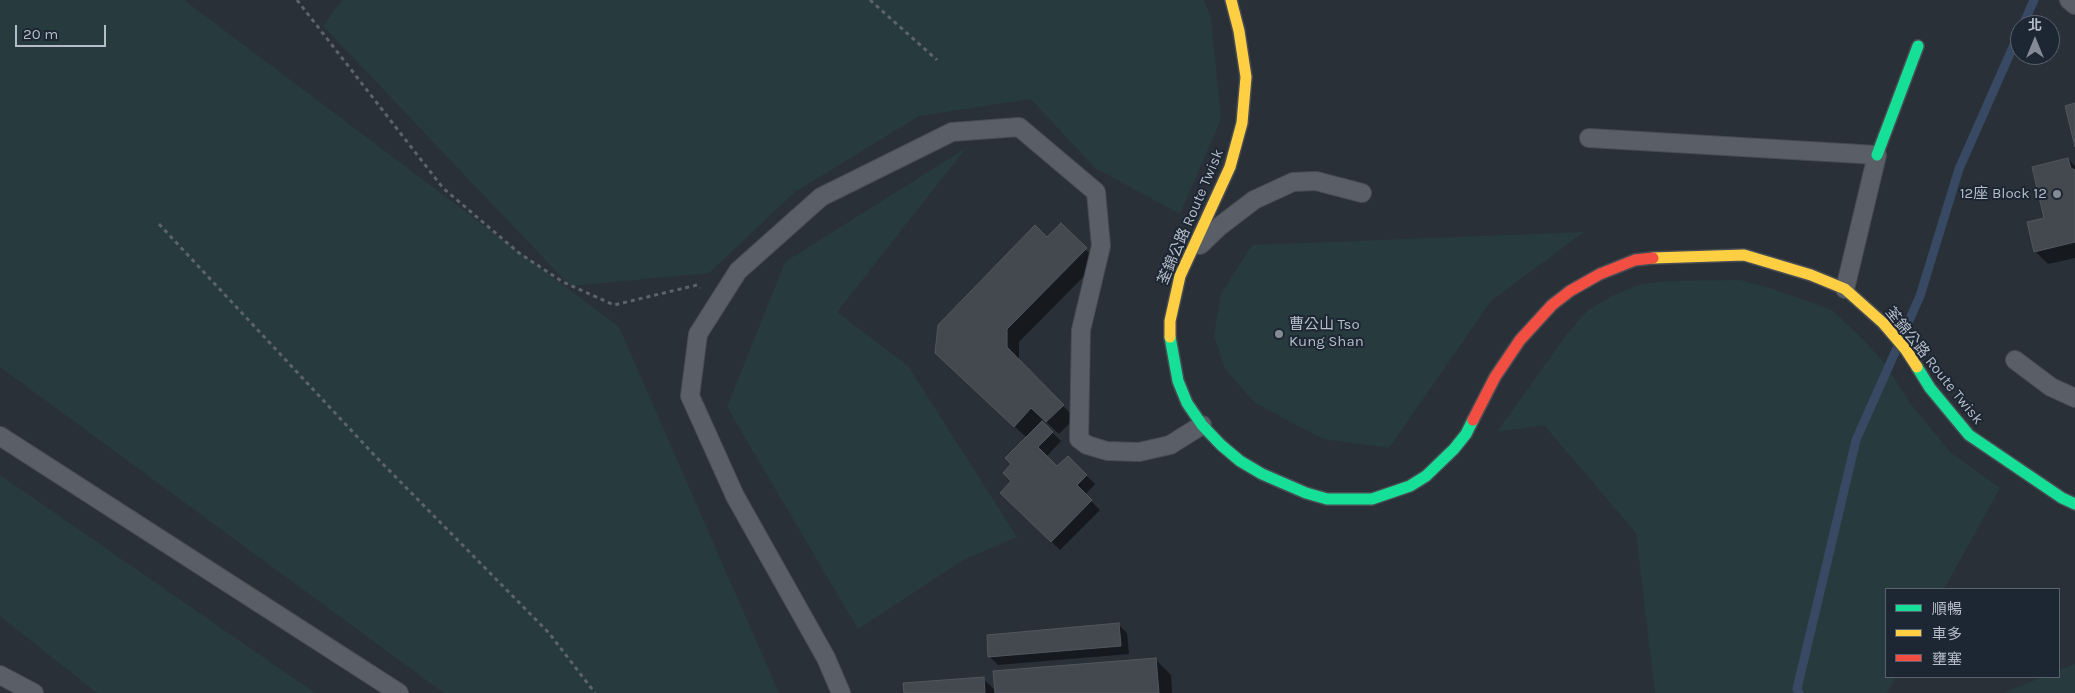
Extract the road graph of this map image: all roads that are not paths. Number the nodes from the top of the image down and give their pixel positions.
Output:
1 (1231, 0) edge
2 (2069, 0) edge
3 (2075, 5) edge
4 (1918, 46) dead end
5 (1589, 138) dead end
6 (1877, 154) junction
7 (1362, 193) dead end
8 (1188, 257) junction
9 (1845, 289) junction
10 (2014, 360) dead end
11 (2075, 398) edge
12 (1202, 425) junction
13 (0, 436) edge
14 (2075, 504) edge
15 (0, 675) edge
16 (34, 693) edge
17 (400, 693) edge
18 (841, 693) edge

1 - 8 main road, 荃錦公路 Route Twisk
2 - 3 lane
4 - 6 main road
5 - 6 lane
6 - 9 lane
7 - 8 lane
8 - 12 main road, 荃錦公路 Route Twisk
9 - 12 main road, 荃錦公路 Route Twisk
9 - 14 main road, 荃錦公路 Route Twisk
10 - 11 lane
12 - 18 lane
13 - 17 lane
15 - 16 lane

